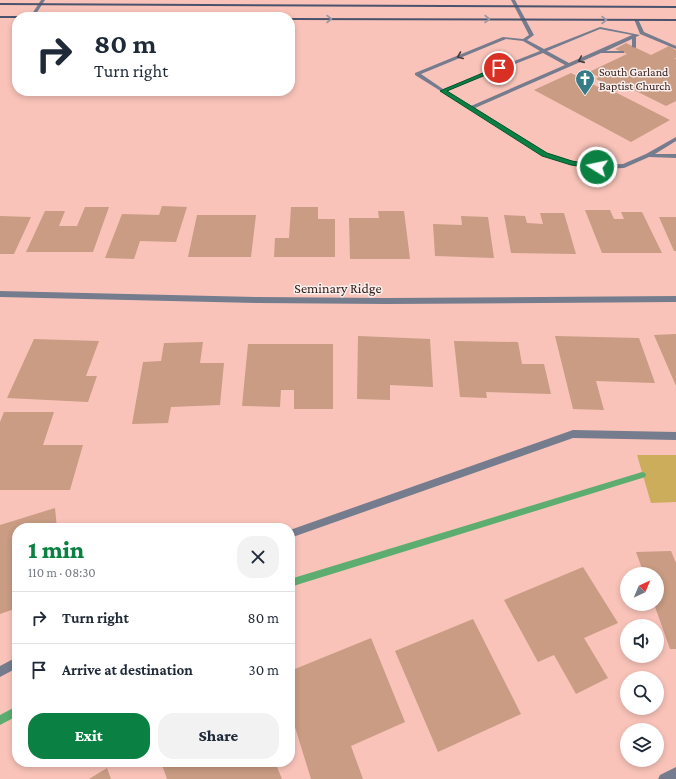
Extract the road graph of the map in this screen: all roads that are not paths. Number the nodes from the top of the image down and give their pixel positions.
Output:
1 (513, 0) edge
2 (42, 2) edge
3 (0, 4) edge
4 (516, 5) junction
5 (676, 7) edge
6 (35, 12) edge
7 (0, 17) edge
8 (12, 17) edge
9 (295, 19) edge
10 (523, 20) junction
11 (636, 20) junction
12 (676, 20) edge
13 (638, 35) junction
14 (654, 38) junction
15 (524, 40) junction
16 (634, 47) dead end
17 (676, 48) edge
18 (664, 49) dead end
19 (541, 51) junction
20 (599, 52) junction
21 (622, 52) dead end
22 (569, 65) junction
23 (443, 91) junction
24 (471, 108) junction
25 (676, 139) edge
26 (648, 155) junction
27 (676, 156) edge
28 (0, 294) edge
29 (676, 299) edge
30 (676, 436) edge
31 (295, 532) edge
32 (12, 665) edge
33 (0, 672) edge
34 (676, 773) edge
35 (664, 779) edge

1 - 4 street
2 - 3 main road
2 - 4 main road
2 - 6 street
4 - 5 main road
4 - 10 street
7 - 8 main road
9 -> 10 main road
10 -> 11 main road
10 - 15 street
11 - 12 main road
11 - 13 street
13 - 14 street
13 - 16 street
13 - 19 street
13 - 20 street
14 - 17 street
14 - 18 street
15 - 19 street
15 -> 23 street
19 - 22 street
19 - 23 street
20 - 21 street
20 -> 22 street
22 - 24 street
23 - 24 street
24 - 26 street
25 - 26 street
26 - 27 street
28 - 29 street, Seminary Ridge
30 - 31 street
32 - 33 street
34 - 35 street

